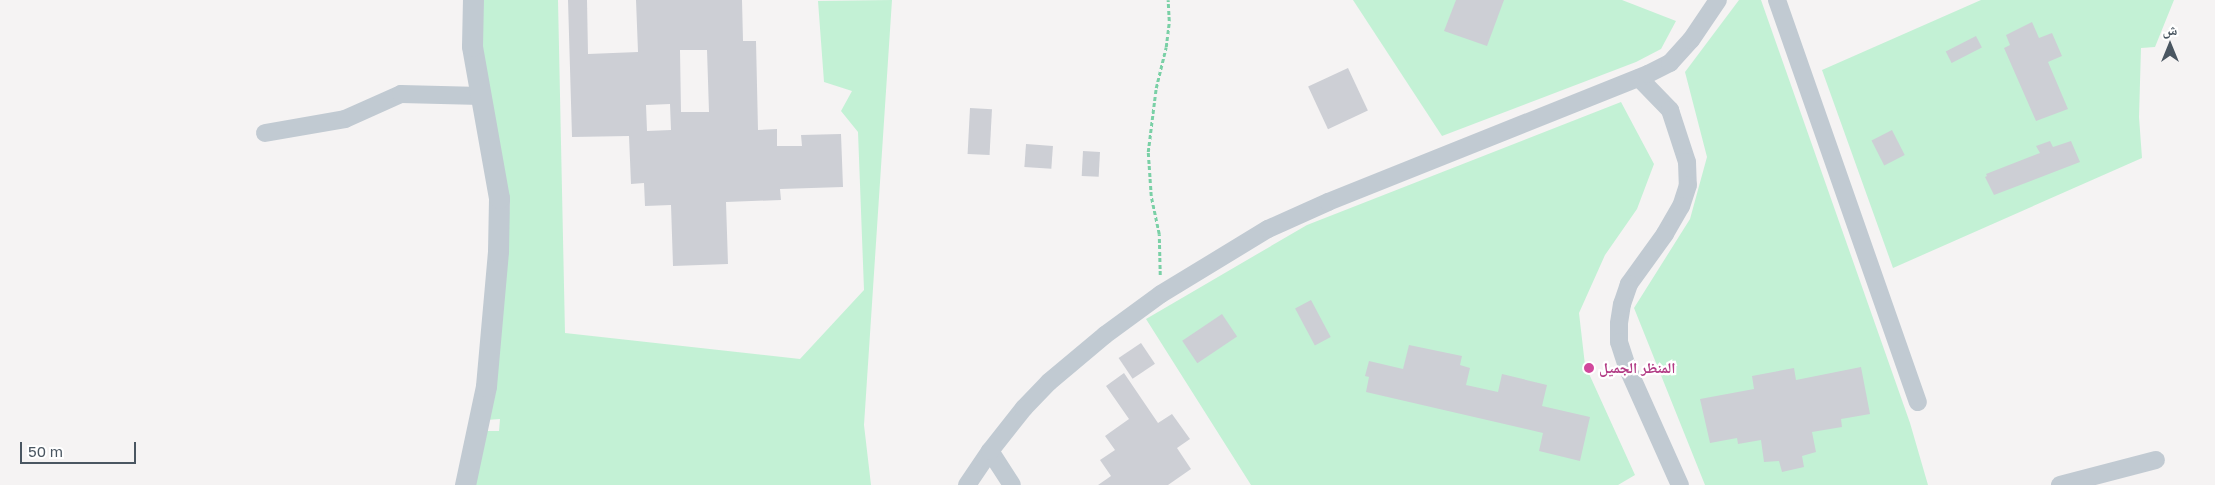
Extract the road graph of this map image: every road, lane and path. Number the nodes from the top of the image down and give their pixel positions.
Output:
1 (473, 0) edge
2 (1168, 0) edge
3 (1718, 0) edge
4 (1776, 0) edge
5 (1639, 78) junction
6 (480, 96) junction
7 (266, 133) dead end
8 (1161, 294) junction
9 (1918, 402) dead end
10 (990, 451) junction
11 (2156, 460) dead end
12 (465, 485) edge
13 (967, 485) edge
14 (1012, 485) edge
15 (1680, 485) edge
16 (2060, 485) edge

1 - 6 street
2 - 8 path
3 - 5 street
4 - 9 street
5 - 8 street
5 - 15 street
6 - 7 street
6 - 12 street
8 - 10 street
10 - 13 street
10 - 14 street
11 - 16 street

